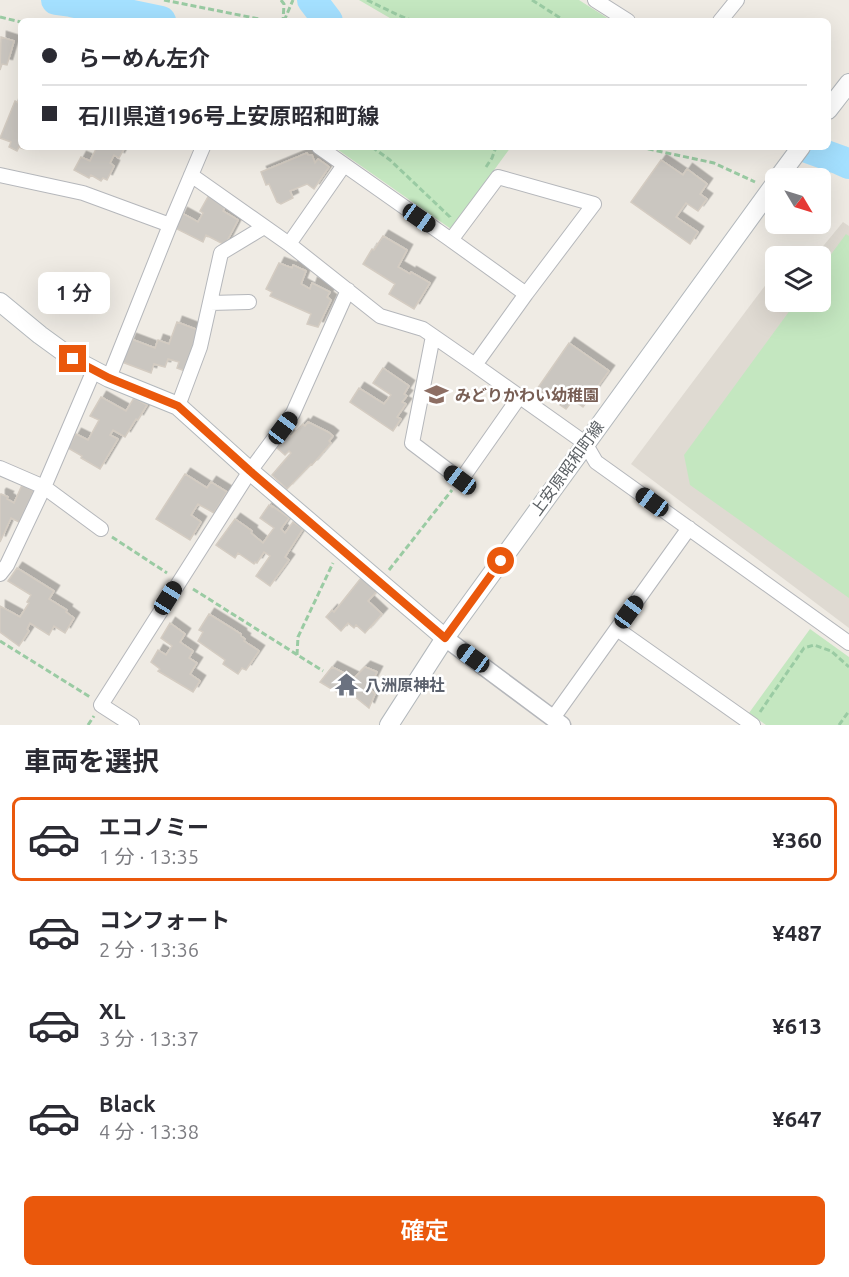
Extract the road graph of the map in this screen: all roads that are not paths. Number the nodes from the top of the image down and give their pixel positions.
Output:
1 (595, 0) edge
2 (737, 0) edge
3 (623, 18) edge
4 (722, 18) edge
5 (849, 83) edge
6 (831, 104) edge
7 (202, 150) edge
8 (323, 150) edge
9 (799, 150) edge
10 (344, 165) junction
11 (785, 168) edge
12 (0, 175) edge
13 (191, 176) junction
14 (765, 195) edge
15 (170, 225) junction
16 (264, 227) junction
17 (451, 240) junction
18 (289, 244) junction
19 (348, 291) junction
20 (526, 294) junction
21 (0, 302) edge
22 (249, 302) dead end
23 (210, 303) junction
24 (433, 336) junction
25 (475, 365) junction
26 (102, 374) junction
27 (520, 396) junction
28 (178, 406) junction
29 (585, 443) junction
30 (0, 468) edge
31 (250, 471) junction
32 (44, 487) junction
33 (689, 528) junction
34 (101, 529) road end
35 (0, 574) edge
36 (617, 629) junction
37 (445, 638) junction
38 (849, 643) edge
39 (557, 721) edge
40 (132, 725) edge
41 (389, 725) edge
42 (752, 725) edge

1 - 3 street
2 - 4 street
5 - 6 main road
7 - 13 street
8 - 10 street
9 - 11 main road, 上安原昭和町線
10 - 17 street
10 - 18 street
12 - 15 street
13 - 15 street
13 - 16 street
14 - 29 main road, 上安原昭和町線
15 - 26 street
16 - 18 street
16 - 23 street
17 - 20 street
17 - 20 street
18 - 19 street
19 - 24 street
19 - 31 street
20 - 25 street
21 - 26 main road
22 - 23 street
23 - 28 street
24 - 25 street
24 - 27 street
25 - 27 street
26 - 28 main road
26 - 32 street
27 - 29 street
28 - 31 main road
29 - 33 street
29 - 37 main road, 上安原昭和町線
30 - 32 street
31 - 37 main road
31 - 40 street
32 - 34 street
32 - 35 street
33 - 36 street
33 - 38 street
36 - 39 street
36 - 42 street
37 - 39 street
37 - 41 main road, 上安原昭和町線

